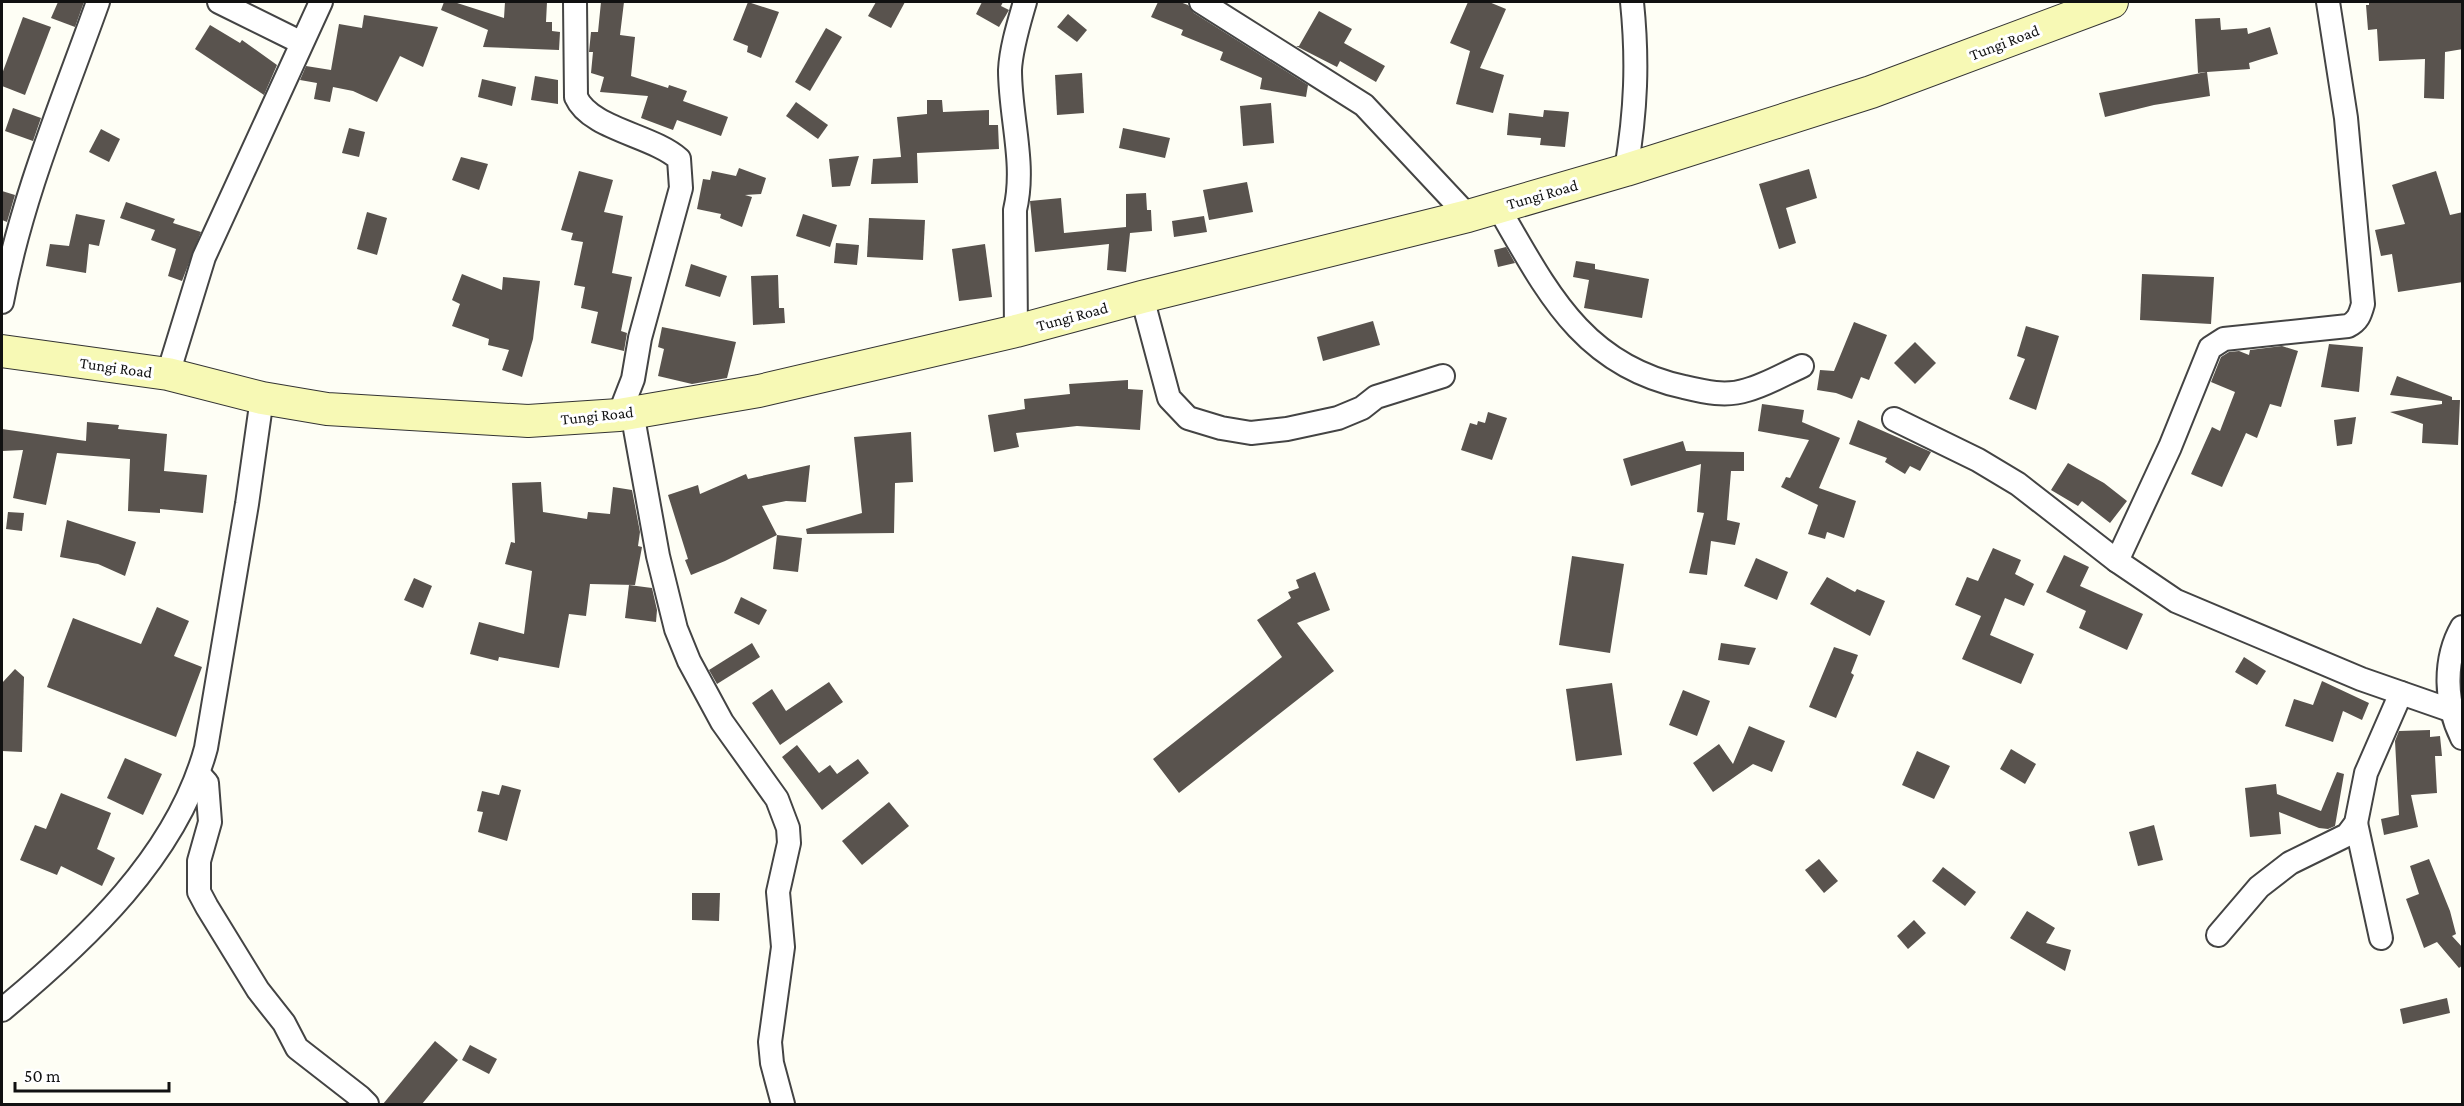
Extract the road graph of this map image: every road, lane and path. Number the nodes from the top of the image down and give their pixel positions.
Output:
1 (98, 2) edge
2 (219, 2) edge
3 (321, 2) edge
4 (575, 2) edge
5 (1025, 2) edge
6 (1201, 2) edge
7 (1632, 2) edge
8 (2112, 2) edge
9 (2328, 2) edge
10 (300, 42) junction
11 (1626, 170) junction
12 (1498, 207) junction
13 (1468, 216) junction
14 (1142, 297) junction
15 (2, 302) edge
16 (1016, 331) junction
17 (2, 351) edge
18 (1802, 366) dead end
19 (168, 374) junction
20 (1443, 376) dead end
21 (262, 398) junction
22 (626, 414) junction
23 (1894, 418) dead end
24 (2117, 561) junction
25 (2463, 627) edge
26 (2401, 693) junction
27 (2451, 710) junction
28 (2463, 738) edge
29 (199, 774) junction
30 (2356, 824) junction
31 (2218, 935) dead end
32 (2381, 938) dead end
33 (2, 1010) edge
34 (367, 1104) edge
35 (783, 1104) edge

1 - 15 street
2 - 10 street
3 - 10 street
4 - 22 street
5 - 16 street
6 - 13 street
7 - 11 street
8 - 11 main road, Tungi Road
9 - 24 street
10 - 19 street
11 - 12 main road, Tungi Road
12 - 13 main road, Tungi Road
12 - 18 street
13 - 14 main road, Tungi Road
14 - 16 main road, Tungi Road
14 - 20 street
16 - 22 main road, Tungi Road
17 - 19 main road, Tungi Road
19 - 21 main road, Tungi Road
21 - 22 main road, Tungi Road
21 - 29 street
22 - 35 street
23 - 24 street
24 - 26 street
25 - 27 street
26 - 27 street
26 - 30 street
27 - 28 street
29 - 33 street
29 - 34 street
30 - 31 street
30 - 32 street

